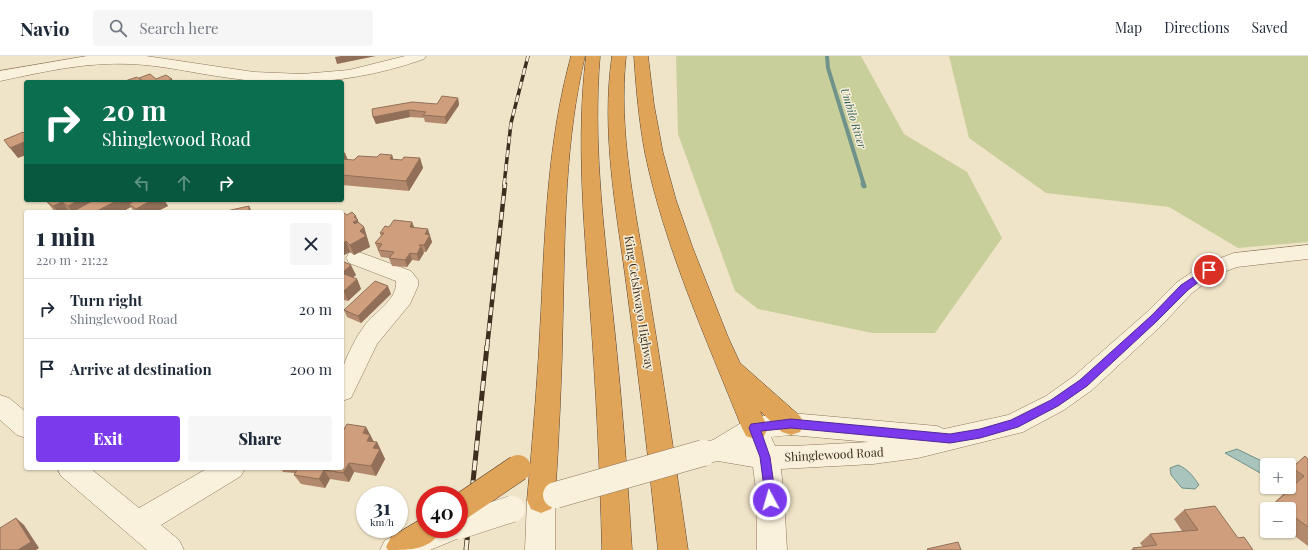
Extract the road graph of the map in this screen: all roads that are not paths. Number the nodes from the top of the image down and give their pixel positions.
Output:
1 (419, 56) edge
2 (578, 56) edge
3 (593, 56) edge
4 (619, 56) edge
5 (641, 56) edge
6 (0, 76) edge
7 (1308, 252) edge
8 (356, 258) dead end
9 (729, 366) junction
10 (344, 387) edge
11 (0, 405) edge
12 (791, 424) junction
13 (24, 425) edge
14 (754, 428) junction
15 (548, 433) junction
16 (950, 438) junction
17 (710, 452) junction
18 (765, 457) junction
19 (72, 470) edge
20 (222, 474) edge
21 (549, 497) junction
22 (468, 502) edge
23 (468, 521) edge
24 (138, 524) junction
25 (423, 538) edge
26 (398, 549) edge
27 (169, 550) edge
28 (540, 550) edge
29 (617, 550) edge
30 (673, 550) edge
31 (772, 550) edge

1 - 6 street
2 - 15 highway
3 - 29 highway
4 - 30 highway, King Cetshwayo Highway
5 - 9 highway
7 - 16 street, Shinglewood Road
8 - 10 street
9 - 12 highway
9 - 14 highway
11 - 13 street
12 - 14 street, Shinglewood Road
12 - 16 street, Shinglewood Road
14 - 17 street, Shinglewood Road
14 - 18 street
15 - 21 highway
15 - 22 highway, bridge
16 - 18 street, Shinglewood Road
17 - 18 street, Shinglewood Road
17 - 21 street, Shinglewood Road, bridge
18 - 31 street
19 - 24 street
20 - 24 street
21 - 23 street, Shinglewood Road, bridge
21 - 28 street
24 - 27 street
25 - 26 street, Shinglewood Road

